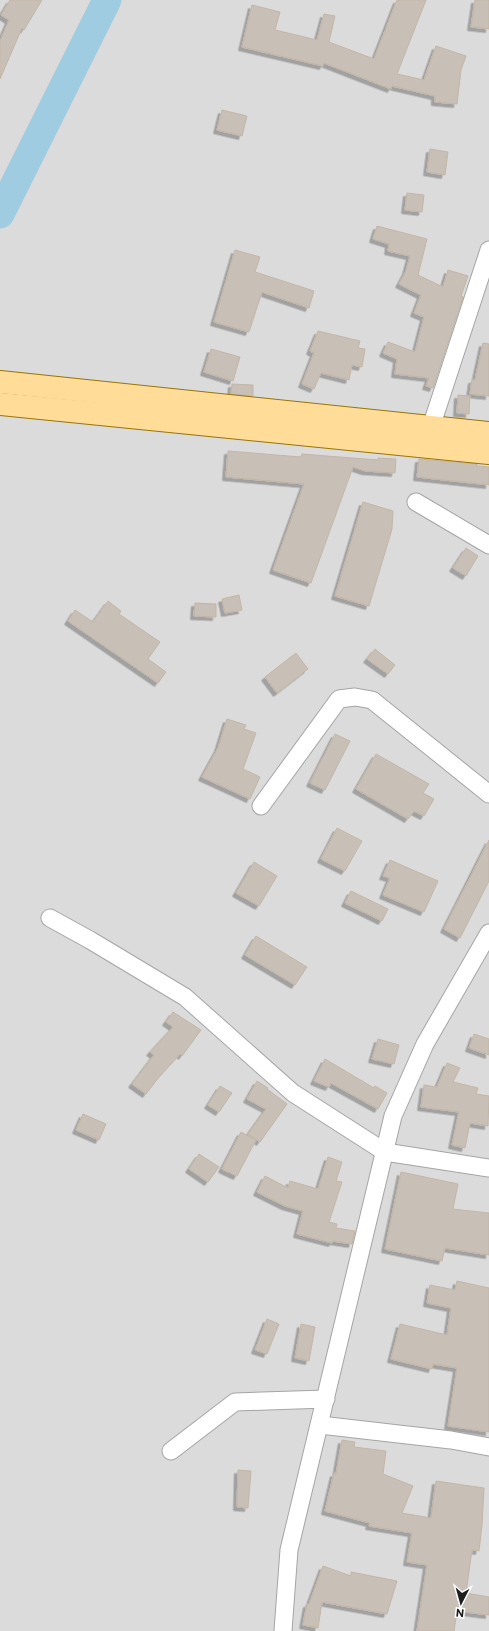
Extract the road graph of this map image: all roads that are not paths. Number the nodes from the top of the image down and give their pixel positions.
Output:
1 (489, 250) edge
2 (481, 299) edge
3 (0, 382) edge
4 (55, 399) junction
5 (0, 404) edge
6 (431, 427) junction
7 (489, 433) edge
8 (489, 452) edge
9 (416, 502) dead end
10 (489, 545) edge
11 (489, 794) edge
12 (262, 806) dead end
13 (50, 918) dead end
14 (489, 933) edge
15 (385, 1152) junction
16 (489, 1168) edge
17 (326, 1399) junction
18 (320, 1425) junction
19 (489, 1447) edge
20 (171, 1451) dead end
21 (283, 1631) edge

1 - 2 street
2 - 6 street
3 - 4 main road
4 - 5 main road
4 - 6 main road
4 - 8 main road
6 - 7 main road
9 - 10 street
11 - 12 street
13 - 15 street
14 - 15 street
15 - 16 street
15 - 17 street
17 - 18 street
17 - 20 street
18 - 19 street
18 - 21 street

